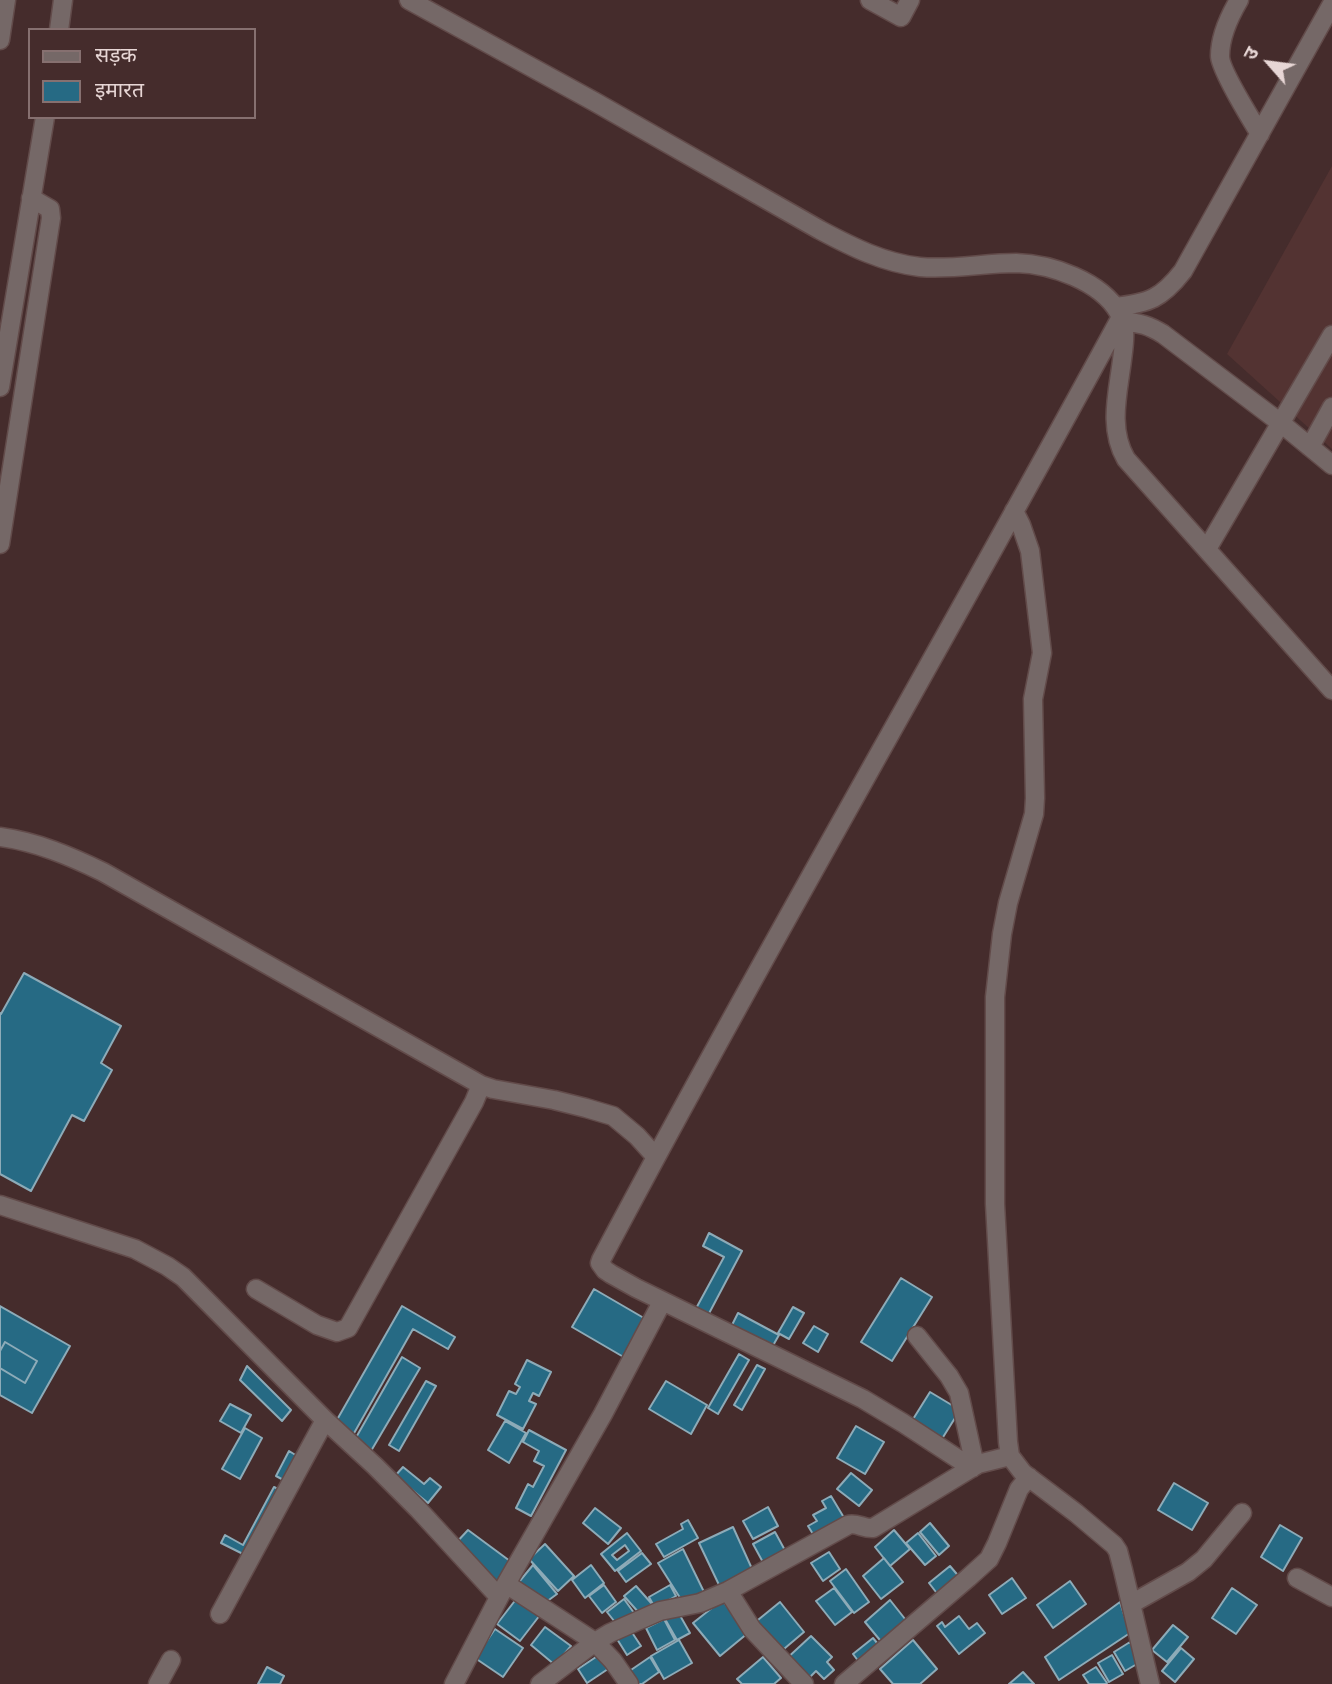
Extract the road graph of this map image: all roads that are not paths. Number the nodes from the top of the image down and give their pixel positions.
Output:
1 (6, 0) edge
2 (64, 0) edge
3 (409, 0) edge
4 (870, 0) edge
5 (910, 0) edge
6 (1239, 0) edge
7 (1332, 4) edge
8 (59, 28) edge
9 (0, 40) edge
10 (44, 120) edge
11 (1260, 134) junction
12 (31, 198) junction
13 (1120, 315) junction
14 (1332, 335) edge
15 (0, 387) edge
16 (1332, 407) edge
17 (1282, 424) junction
18 (1310, 447) junction
19 (1332, 465) edge
20 (1014, 511) junction
21 (0, 544) edge
22 (1207, 549) junction
23 (1332, 690) edge
24 (0, 837) edge
25 (481, 1084) junction
26 (656, 1157) junction
27 (0, 1205) edge
28 (256, 1289) dead end
29 (662, 1302) junction
30 (917, 1336) dead end
31 (325, 1420) junction
32 (1010, 1457) junction
33 (973, 1467) junction
34 (1029, 1477) junction
35 (1242, 1513) dead end
36 (1297, 1578) dead end
37 (503, 1591) junction
38 (728, 1591) junction
39 (1332, 1597) edge
40 (1131, 1604) junction
41 (220, 1614) dead end
42 (595, 1642) junction
43 (171, 1660) dead end
44 (158, 1684) edge
45 (454, 1684) edge
46 (540, 1684) edge
47 (629, 1684) edge
48 (804, 1684) edge
49 (844, 1684) edge
50 (1150, 1684) edge

1 - 9 street
2 - 8 street
3 - 13 street
4 - 5 street
6 - 11 street
7 - 11 street
10 - 12 street
11 - 13 street
12 - 15 street
12 - 21 street
13 - 17 street
13 - 20 street
13 - 22 street
14 - 17 street
16 - 18 street
17 - 18 street
17 - 22 street
18 - 19 street
20 - 26 street
20 - 32 street
22 - 23 street
24 - 25 street
25 - 26 street
25 - 28 street
26 - 29 street
27 - 31 street
29 - 33 street
29 - 37 street
30 - 33 street
31 - 37 street
31 - 41 street
32 - 33 street
32 - 34 street
33 - 38 street
34 - 40 street
34 - 49 street
35 - 40 street
36 - 39 street
37 - 42 street
37 - 45 street
38 - 42 street
38 - 48 street
40 - 50 street
42 - 46 street
42 - 47 street
43 - 44 street

